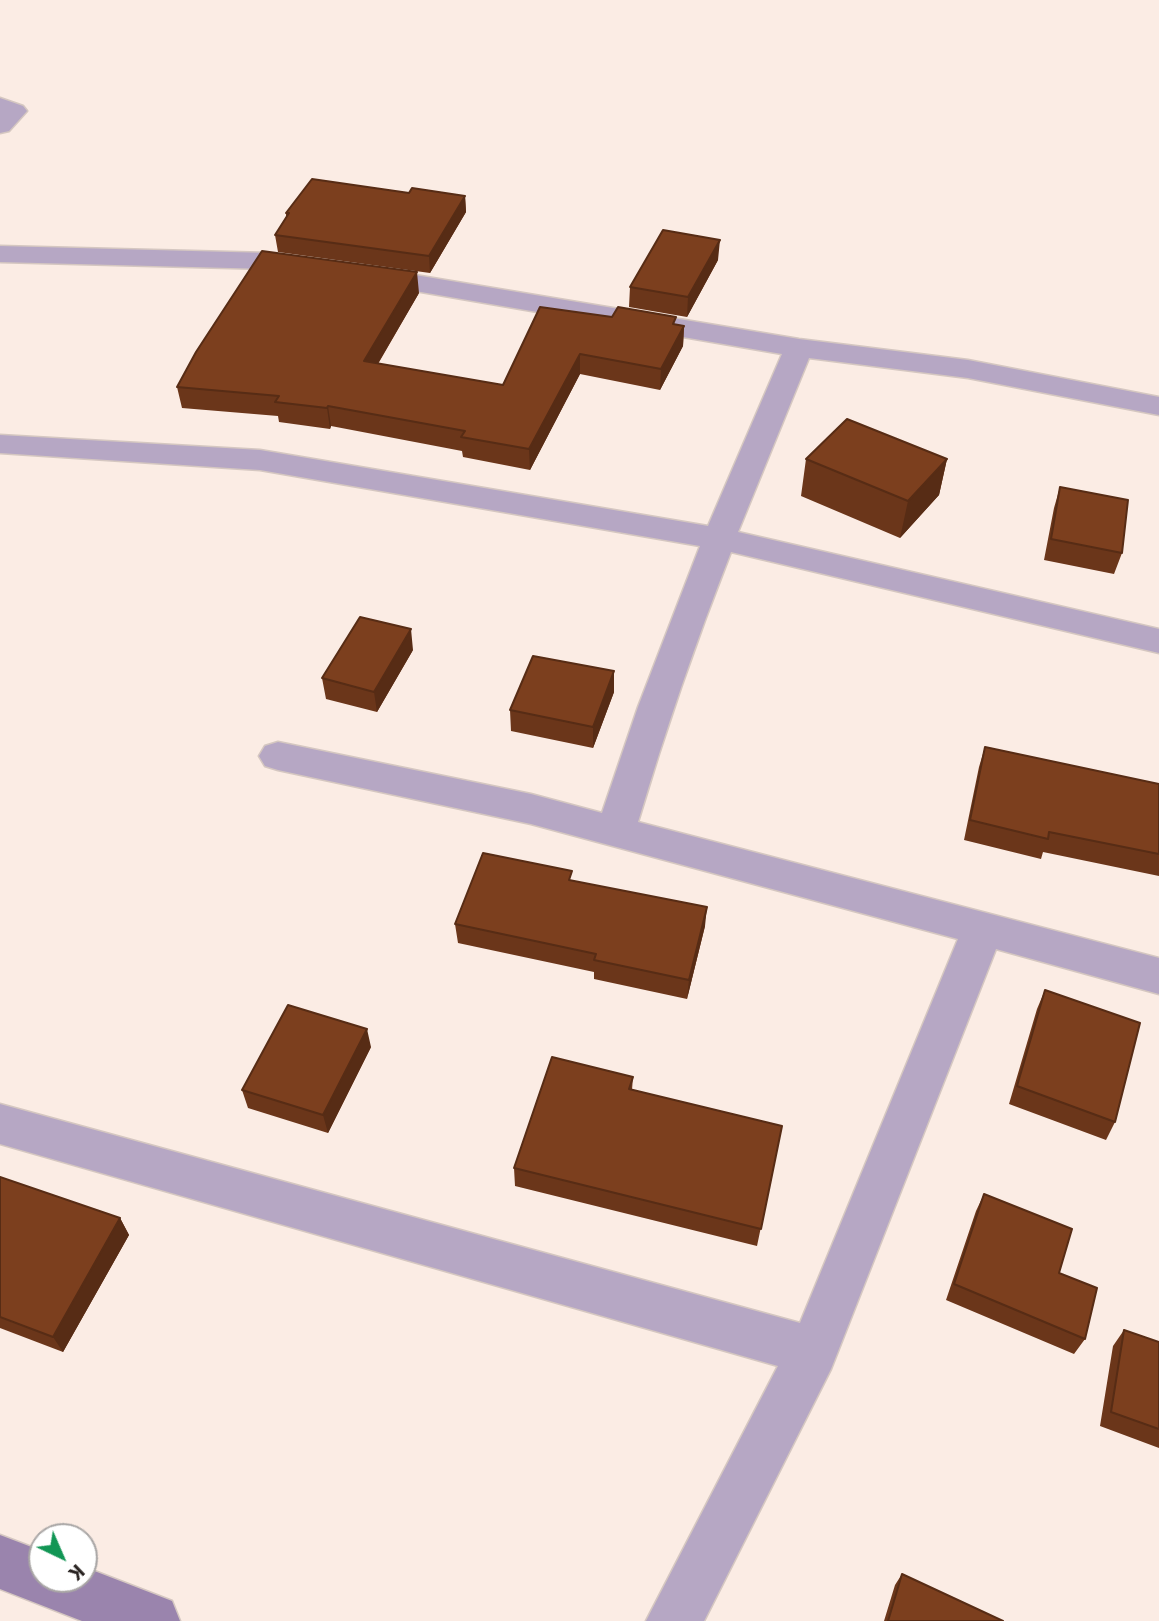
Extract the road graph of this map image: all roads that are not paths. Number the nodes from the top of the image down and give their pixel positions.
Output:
1 (0, 254) edge
2 (799, 348) junction
3 (1159, 406) edge
4 (0, 444) edge
5 (718, 538) junction
6 (1159, 641) edge
7 (278, 756) dead end
8 (616, 830) junction
9 (983, 929) junction
10 (1159, 976) edge
11 (0, 1124) edge
12 (813, 1351) junction
13 (0, 1562) edge
14 (28, 1572) edge
15 (82, 1593) edge
16 (152, 1621) edge
17 (674, 1621) edge

1 - 2 street
2 - 3 street
2 - 5 street
4 - 5 street
5 - 6 street
5 - 8 street
7 - 8 street
8 - 9 street
9 - 10 street
9 - 12 street
11 - 12 street
12 - 17 street
13 - 14 street
15 - 16 street

